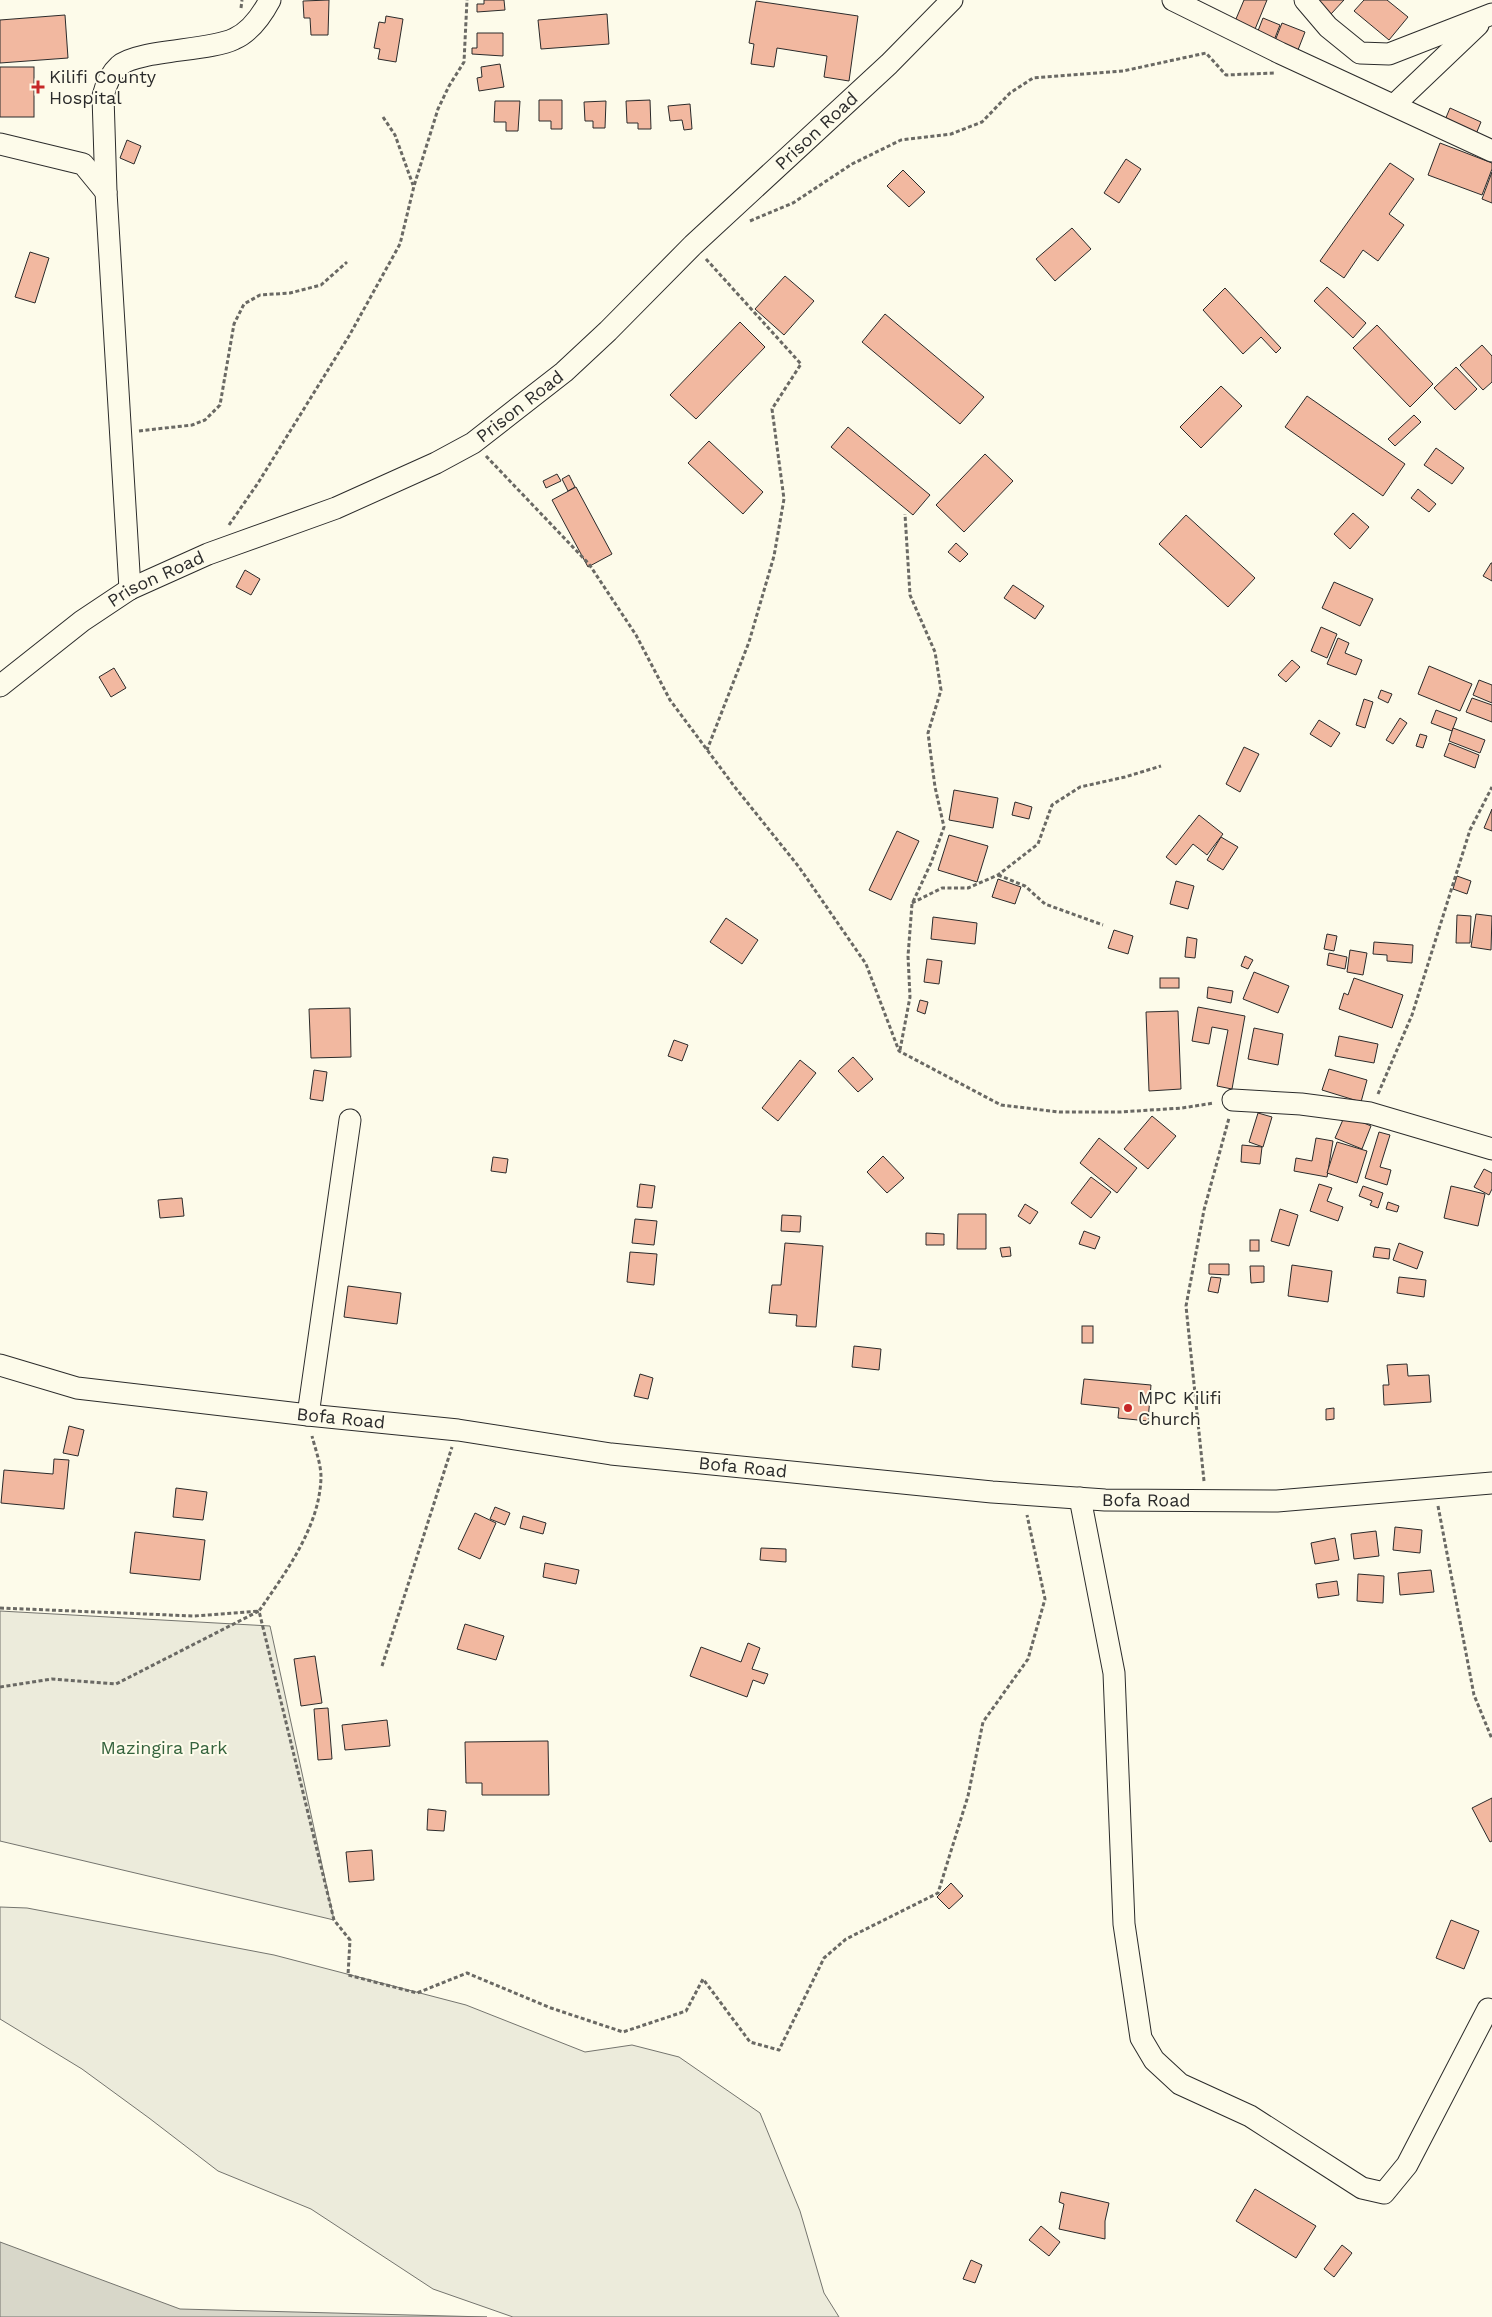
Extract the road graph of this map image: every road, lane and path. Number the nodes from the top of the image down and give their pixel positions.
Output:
1 (270, 0) edge
2 (467, 0) edge
3 (952, 0) edge
4 (1305, 0) edge
5 (1188, 3) edge
6 (1492, 14) edge
7 (1284, 72) dead end
8 (1394, 105) junction
9 (383, 117) dead end
10 (0, 144) edge
11 (1492, 151) edge
12 (414, 186) junction
13 (106, 192) junction
14 (748, 222) dead end
15 (693, 245) junction
16 (348, 262) dead end
17 (121, 433) junction
18 (473, 443) junction
19 (905, 514) dead end
20 (208, 554) junction
21 (130, 590) junction
22 (0, 686) edge
23 (707, 750) junction
24 (1161, 766) dead end
25 (1492, 787) edge
26 (998, 875) junction
27 (912, 904) junction
28 (1103, 925) dead end
29 (900, 1051) junction
30 (1234, 1100) junction
31 (1370, 1113) junction
32 (350, 1120) dead end
33 (1492, 1149) edge
34 (0, 1365) edge
35 (308, 1416) junction
36 (458, 1430) junction
37 (1492, 1483) edge
38 (1435, 1488) junction
39 (1022, 1494) junction
40 (1080, 1498) junction
41 (1206, 1501) junction
42 (0, 1608) edge
43 (259, 1611) junction
44 (382, 1666) dead end
45 (0, 1687) edge
46 (1492, 1739) edge
47 (1488, 2009) dead end

1 - 13 street
2 - 12 path
3 - 15 street, Prison Road
4 - 6 street
5 - 8 street
6 - 8 street
7 - 14 path
8 - 11 street
9 - 12 path
10 - 13 street
12 - 20 path
13 - 17 street
15 - 18 street, Prison Road
15 - 23 path
16 - 17 path
17 - 21 street
18 - 20 street, Prison Road
18 - 23 path
19 - 27 path
20 - 21 street, Prison Road
21 - 22 street, Prison Road
23 - 29 path
24 - 26 path
25 - 31 path
26 - 27 path
26 - 28 path
27 - 29 path
29 - 30 path
30 - 31 street
30 - 41 path
31 - 33 street
32 - 35 street
34 - 35 street, Bofa Road
35 - 36 street, Bofa Road
35 - 43 path
36 - 39 street, Bofa Road
36 - 44 path
37 - 38 street, Bofa Road
38 - 41 street, Bofa Road
38 - 46 path
39 - 40 street, Bofa Road
39 - 43 path
40 - 41 street, Bofa Road
40 - 47 street
42 - 43 path
43 - 45 path

